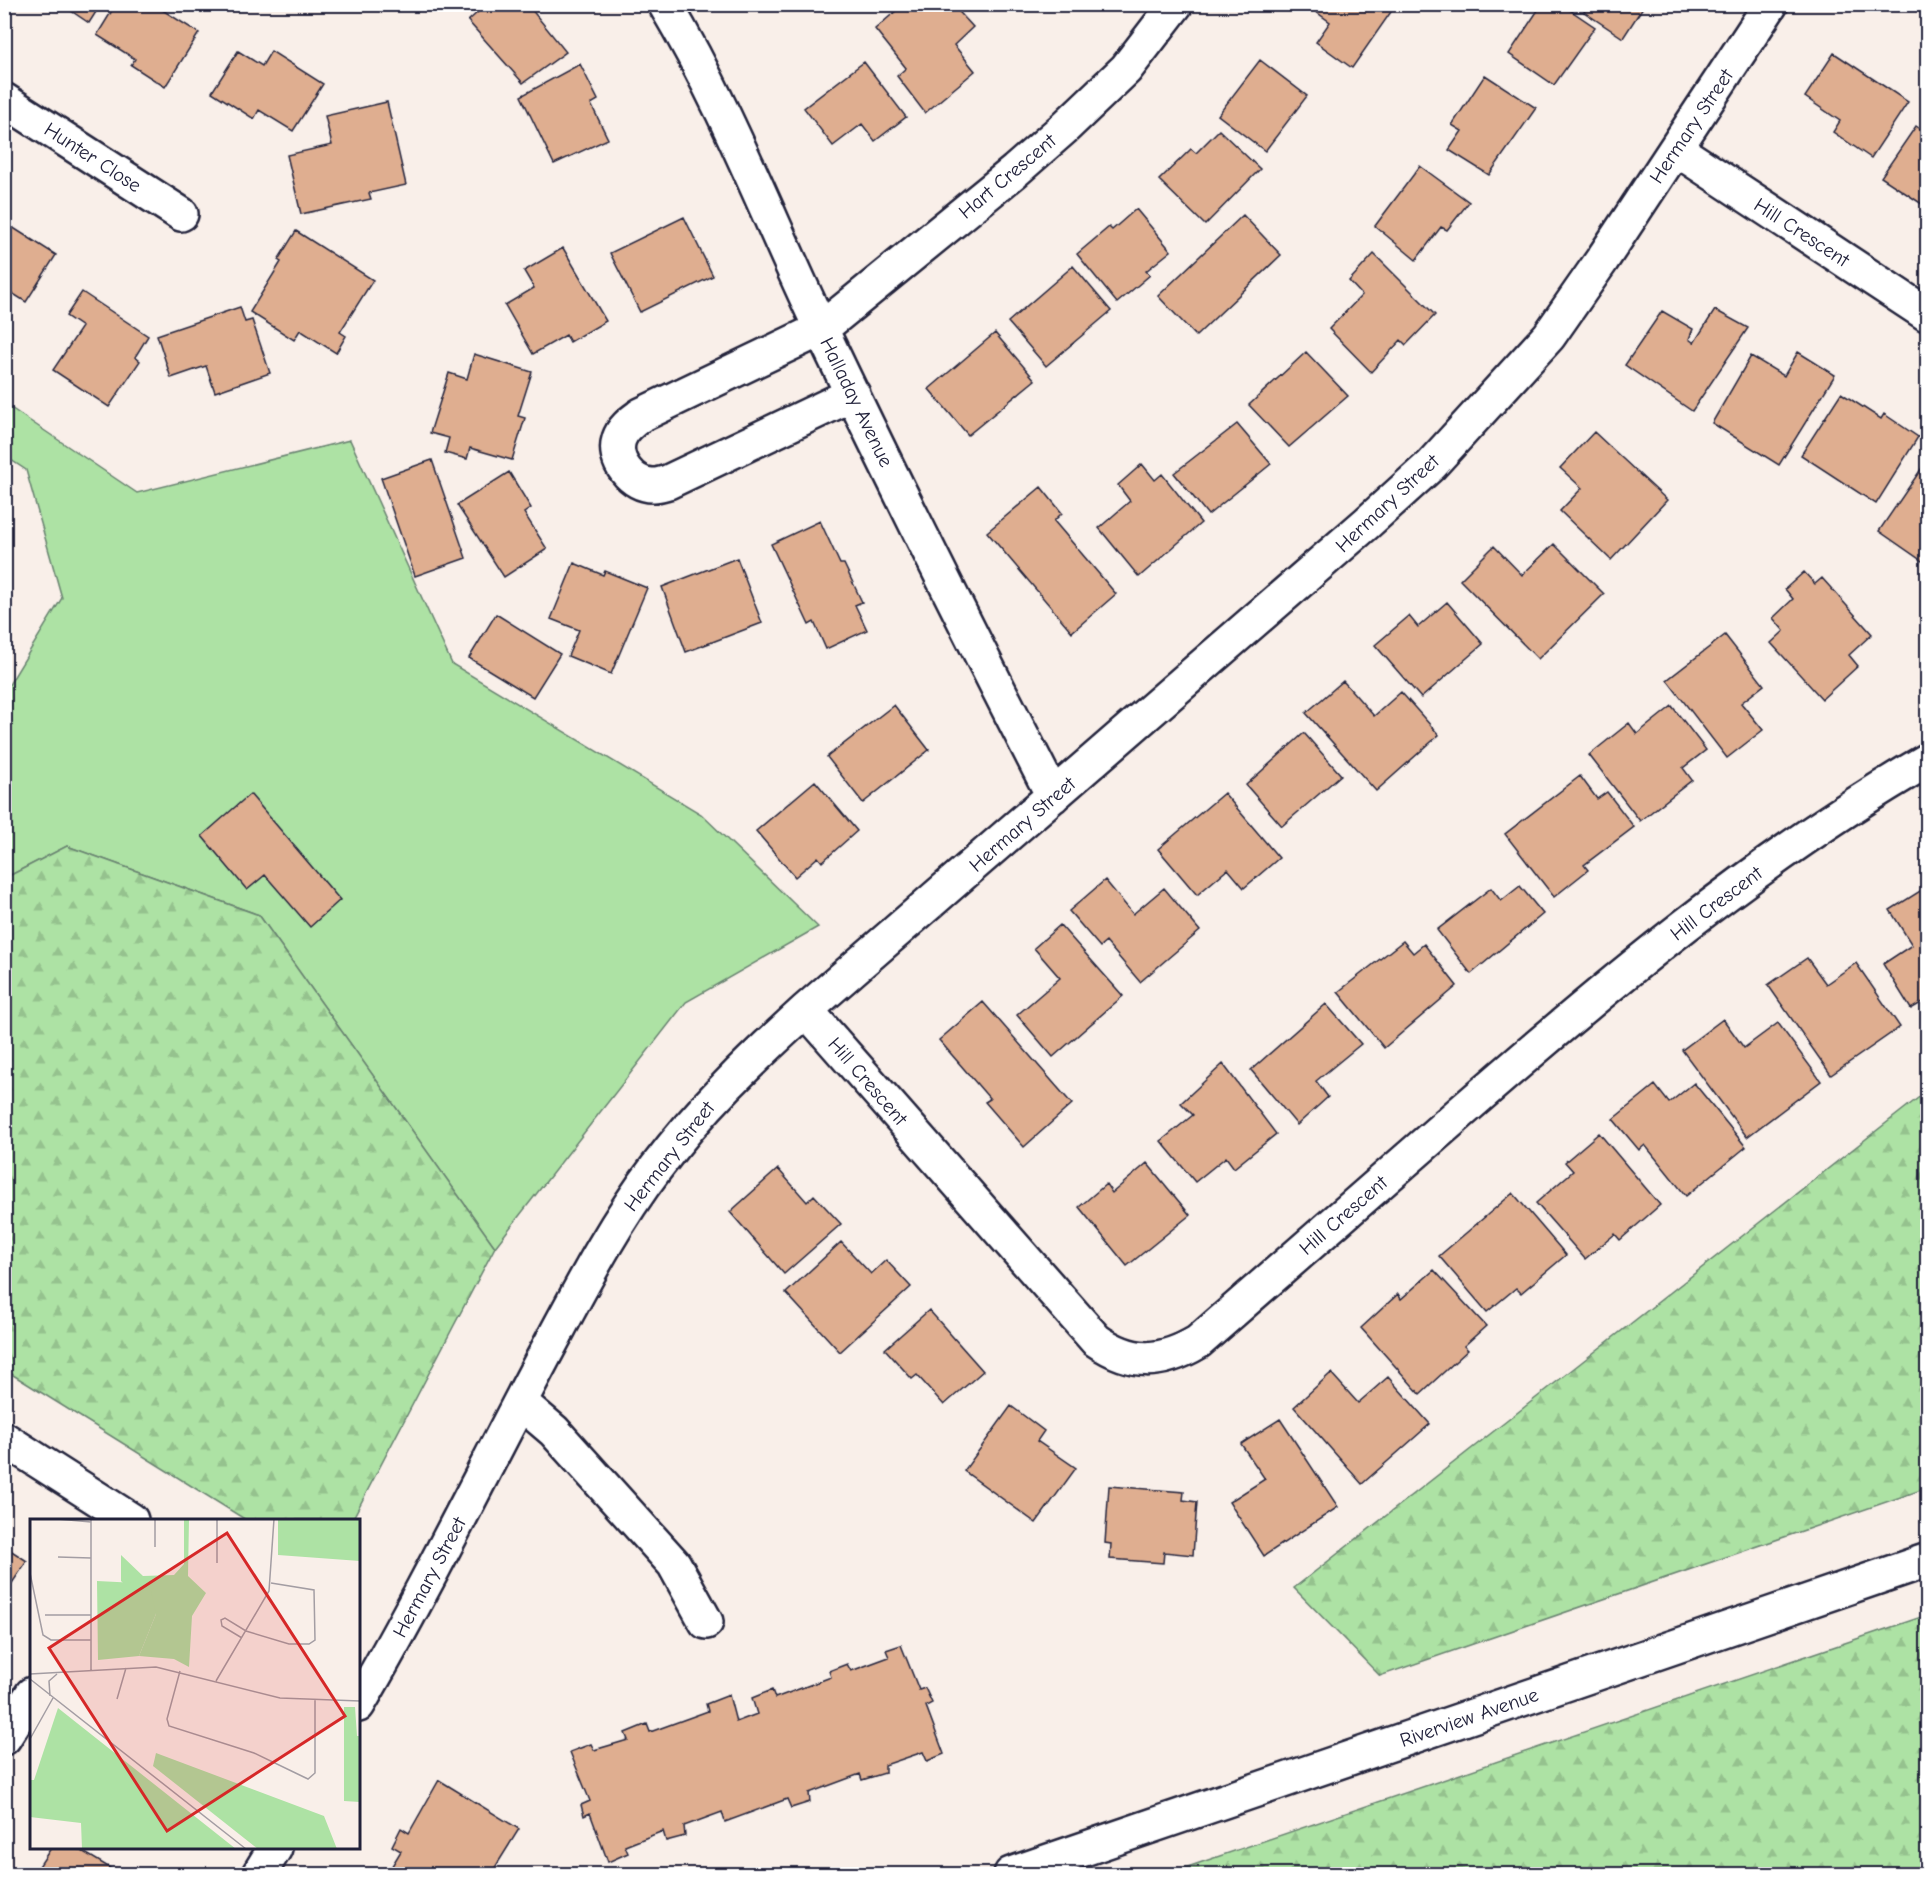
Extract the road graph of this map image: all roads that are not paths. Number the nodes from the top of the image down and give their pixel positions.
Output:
1 (665, 4) edge
2 (1176, 4) edge
3 (1771, 4) edge
4 (4, 100) edge
5 (1676, 149) junction
6 (181, 214) dead end
7 (1928, 315) edge
8 (821, 329) junction
9 (852, 394) junction
10 (1928, 760) edge
11 (1053, 796) junction
12 (806, 1010) junction
13 (520, 1402) junction
14 (4, 1439) edge
15 (128, 1519) edge
16 (1928, 1560) edge
17 (706, 1622) dead end
18 (364, 1684) edge
19 (30, 1697) edge
20 (4, 1738) edge
21 (274, 1849) edge
22 (259, 1875) edge
23 (1011, 1875) edge

1 - 8 street, Halladay Avenue
2 - 8 street, Hart Crescent
3 - 5 street, Hermary Street
4 - 6 street, Hunter Close
5 - 7 street, Hill Crescent
5 - 11 street, Hermary Street
8 - 9 street, Halladay Avenue
8 - 9 street, Hart Crescent
9 - 11 street, Halladay Avenue
10 - 12 street, Hill Crescent
11 - 12 street, Hermary Street
12 - 13 street, Hermary Street
13 - 17 street
13 - 18 street, Hermary Street
14 - 15 street
16 - 23 street, Riverview Avenue
19 - 20 street
21 - 22 street

